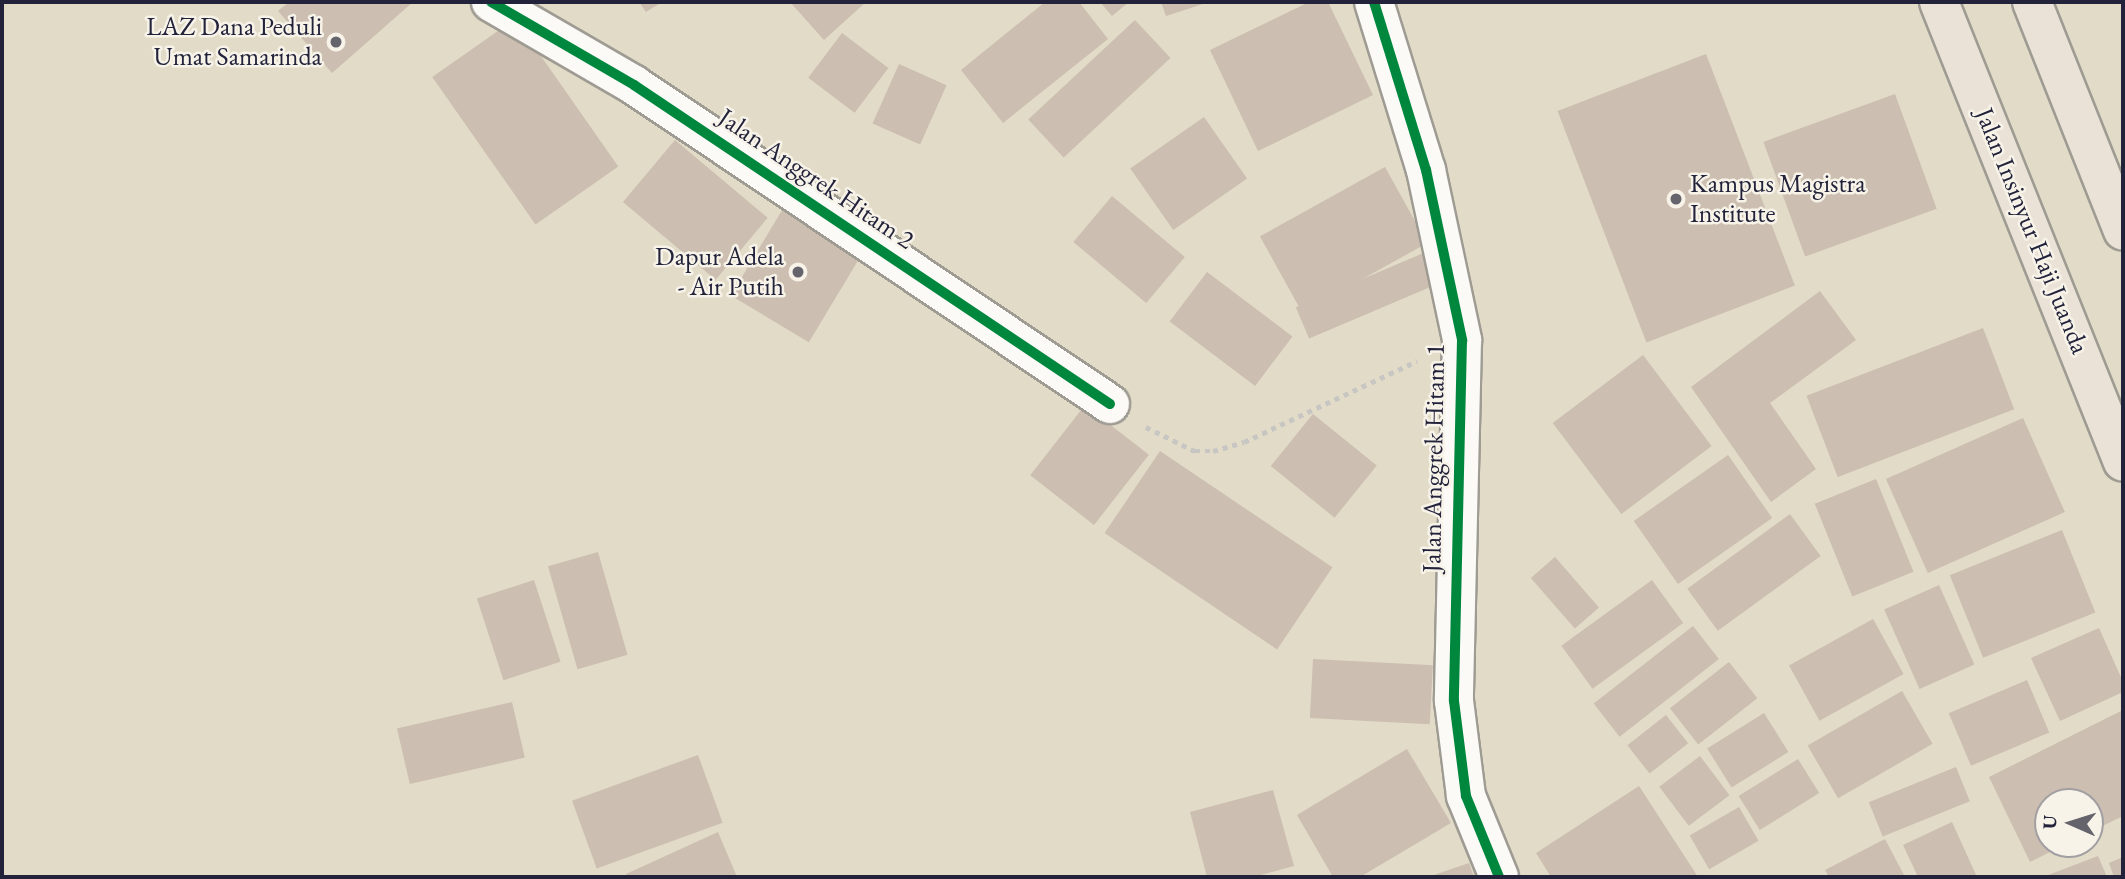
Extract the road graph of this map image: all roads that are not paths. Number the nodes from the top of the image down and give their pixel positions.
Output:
1 (491, 2) edge
2 (1374, 2) edge
3 (1939, 2) edge
4 (2032, 2) edge
5 (2123, 231) edge
6 (1111, 404) road end
7 (2123, 461) edge
8 (1499, 877) edge

1 - 6 street, Jalan Anggrek Hitam 2
2 - 8 street, Jalan Anggrek Hitam 1
3 - 7 highway, Jalan Insinyur Haji Juanda
4 - 5 highway

